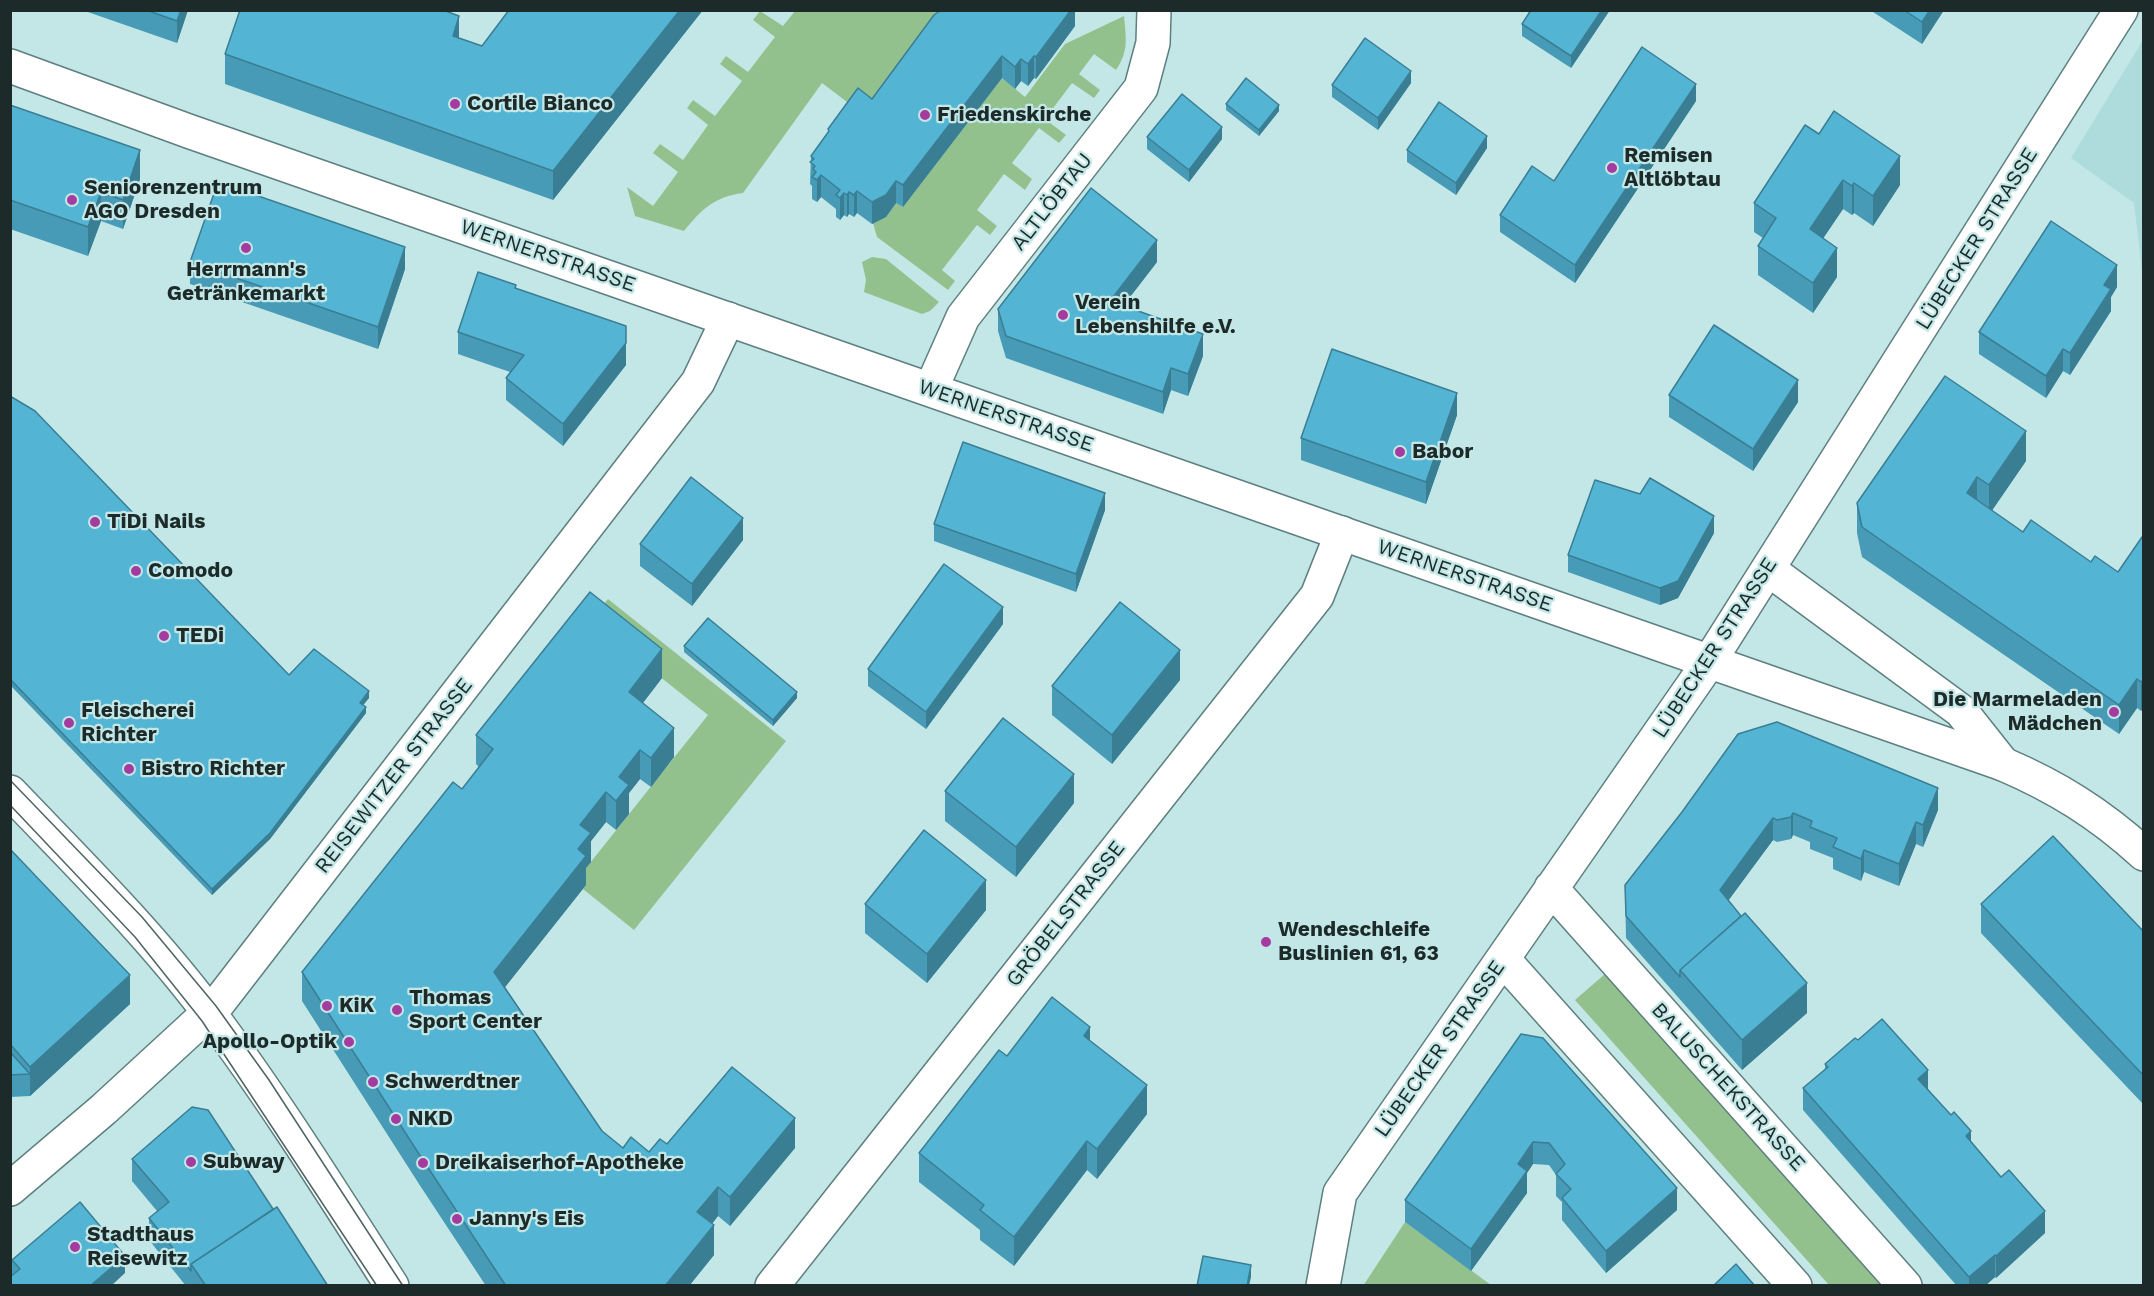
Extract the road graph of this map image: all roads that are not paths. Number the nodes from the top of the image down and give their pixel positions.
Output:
1 (1154, 10) edge
2 (2107, 15) edge
3 (10, 66) edge
4 (728, 319) junction
5 (931, 389) junction
6 (1342, 533) junction
7 (1767, 569) junction
8 (1708, 662) junction
9 (2003, 764) junction
10 (10, 792) edge
11 (2144, 854) edge
12 (1551, 888) junction
13 (1503, 959) junction
14 (210, 1014) junction
15 (10, 1189) edge
16 (392, 1286) edge
17 (772, 1286) edge
18 (1323, 1286) edge
19 (1795, 1286) edge
20 (1905, 1286) edge

1 - 5 street, ALTLÖBTAU
2 - 7 street, LÜBECKER STRASSE
3 - 4 street, WERNERSTRASSE
4 - 5 street, WERNERSTRASSE
4 - 14 street, REISEWITZER STRASSE
5 - 6 street, WERNERSTRASSE
6 - 8 street, WERNERSTRASSE
6 - 17 street, GRÖBELSTRASSE
7 - 8 street, LÜBECKER STRASSE
7 - 9 street, WERNERSTRASSE
8 - 9 street, WERNERSTRASSE
8 - 12 street, LÜBECKER STRASSE
9 - 11 street, WERNERSTRASSE
10 - 14 street
12 - 13 street, LÜBECKER STRASSE
12 - 20 street, BALUSCHEKSTRASSE
13 - 18 street, LÜBECKER STRASSE
13 - 19 street
14 - 15 street, REISEWITZER STRASSE
14 - 16 street

